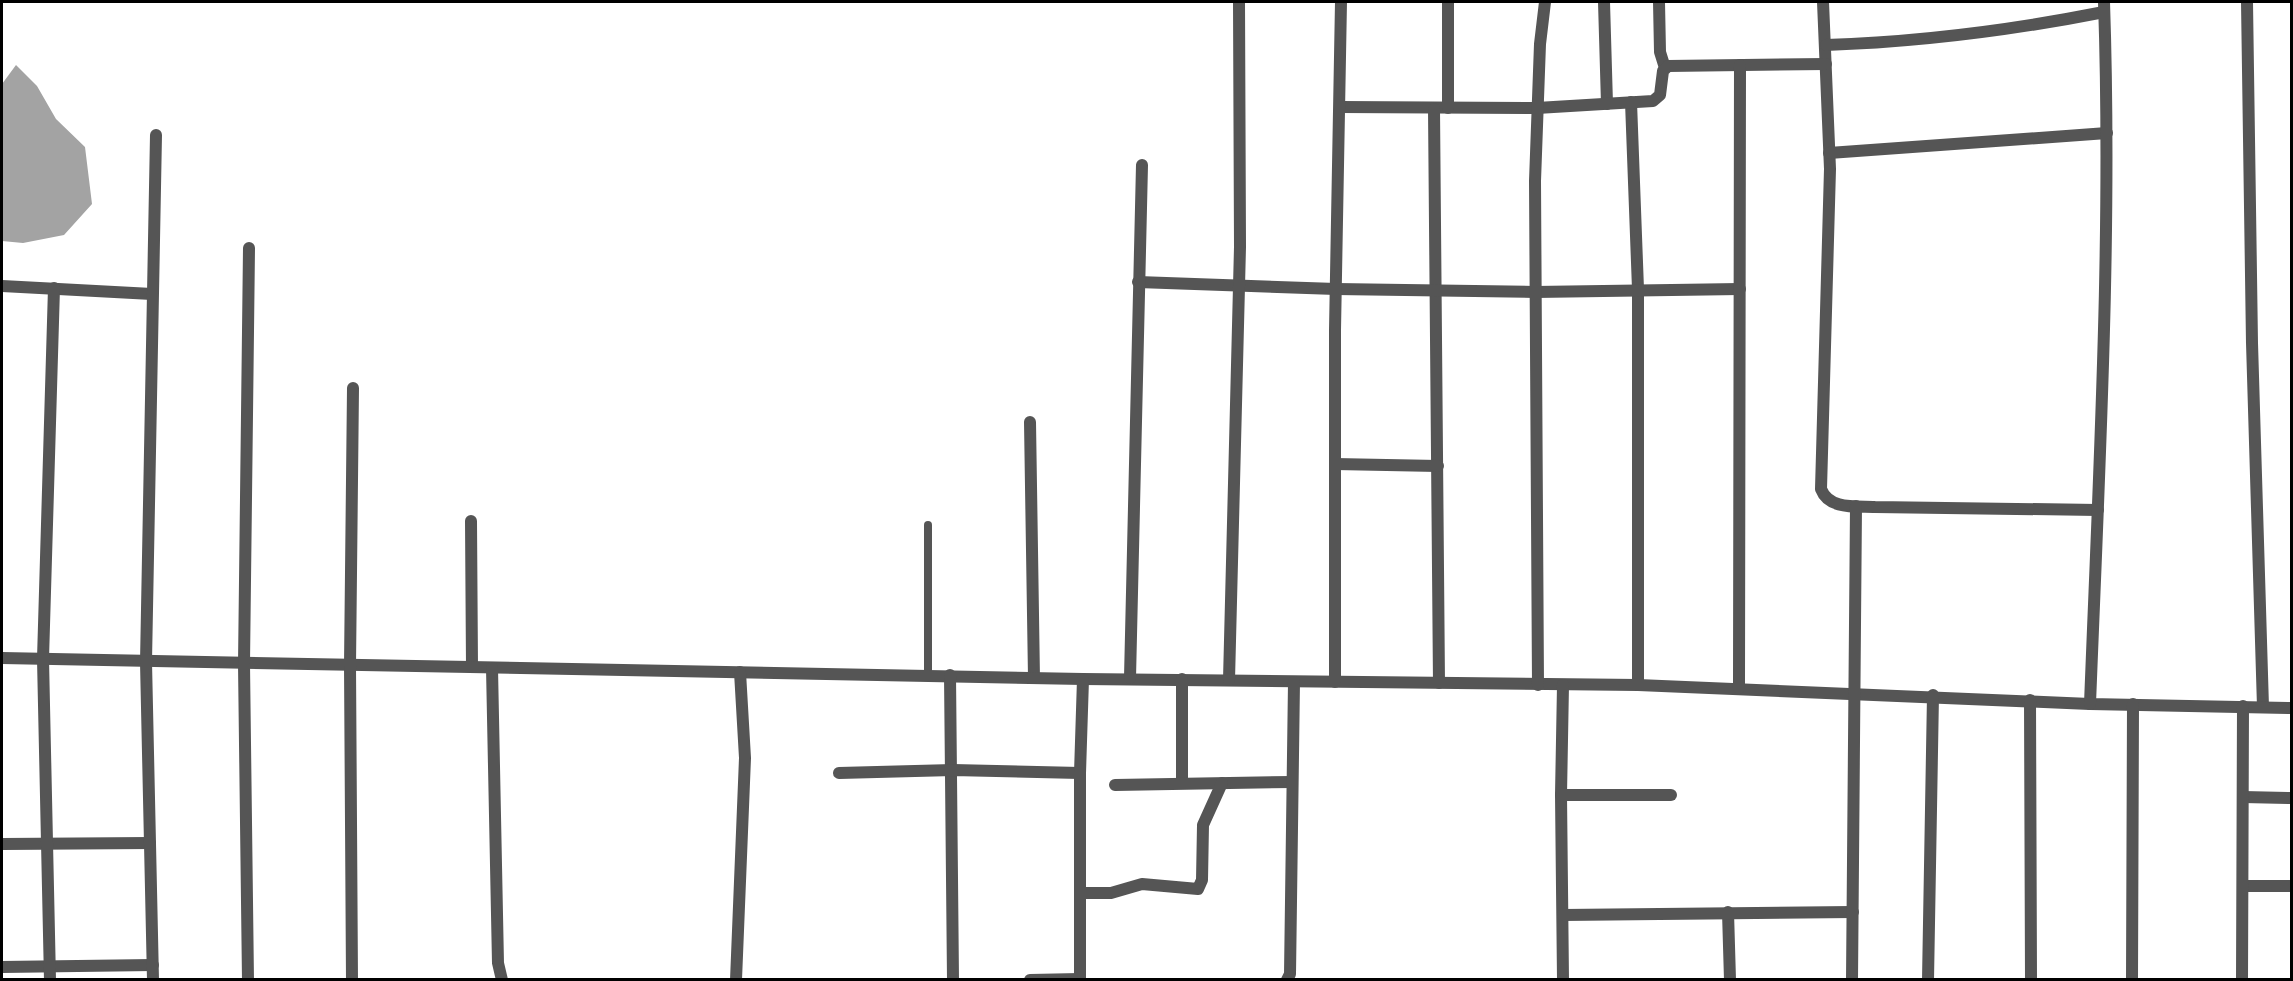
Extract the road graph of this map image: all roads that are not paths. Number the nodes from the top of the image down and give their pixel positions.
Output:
1 (1239, 2) edge
2 (1341, 2) edge
3 (1448, 2) edge
4 (1545, 2) edge
5 (1604, 2) edge
6 (1659, 2) edge
7 (1823, 2) edge
8 (2247, 2) edge
9 (2104, 7) edge
10 (1826, 45) junction
11 (1826, 64) junction
12 (1740, 65) junction
13 (1665, 68) junction
14 (1631, 102) junction
15 (1607, 104) junction
16 (1340, 107) junction
17 (1448, 108) junction
18 (1537, 108) junction
19 (1434, 109) junction
20 (2107, 133) junction
21 (156, 135) dead end
22 (1829, 153) junction
23 (1142, 165) dead end
24 (249, 248) dead end
25 (1138, 282) junction
26 (2, 286) edge
27 (1239, 287) junction
28 (54, 288) junction
29 (1336, 290) junction
30 (1436, 290) junction
31 (1638, 290) junction
32 (1740, 290) junction
33 (1535, 292) junction
34 (152, 294) junction
35 (353, 388) dead end
36 (1030, 422) dead end
37 (1335, 464) junction
38 (1438, 466) junction
39 (1856, 506) junction
40 (2098, 510) junction
41 (471, 521) dead end
42 (928, 525) dead end
43 (2, 658) edge
44 (43, 659) junction
45 (146, 662) junction
46 (244, 664) junction
47 (350, 665) junction
48 (472, 667) junction
49 (492, 668) junction
50 (740, 672) junction
51 (928, 675) junction
52 (950, 675) junction
53 (1034, 678) junction
54 (1130, 678) junction
55 (1083, 679) junction
56 (1182, 680) junction
57 (1229, 681) junction
58 (1293, 682) junction
59 (1335, 682) junction
60 (1439, 683) junction
61 (1563, 684) junction
62 (1538, 685) junction
63 (1638, 685) junction
64 (1739, 688) junction
65 (1855, 693) junction
66 (1933, 695) junction
67 (2030, 699) junction
68 (2090, 704) junction
69 (2133, 704) junction
70 (2243, 706) junction
71 (2263, 707) junction
72 (2292, 708) edge
73 (953, 770) junction
74 (840, 773) dead end
75 (1080, 773) junction
76 (1292, 782) junction
77 (1182, 783) junction
78 (1222, 783) junction
79 (1115, 785) dead end
80 (1561, 795) junction
81 (1671, 795) dead end
82 (2242, 797) junction
83 (2292, 798) edge
84 (150, 843) junction
85 (2, 844) edge
86 (46, 844) junction
87 (2242, 886) junction
88 (2292, 886) edge
89 (1081, 893) junction
90 (1728, 912) junction
91 (1853, 912) junction
92 (1563, 915) junction
93 (153, 966) junction
94 (2, 967) edge
95 (50, 973) edge
96 (1080, 979) edge
97 (153, 980) edge
98 (248, 980) edge
99 (352, 980) edge
100 (502, 980) edge
101 (736, 980) edge
102 (953, 980) edge
103 (1030, 980) edge
104 (1287, 980) edge
105 (1563, 980) edge
106 (1730, 980) edge
107 (1852, 980) edge
108 (1928, 980) edge
109 (2031, 980) edge
110 (2132, 980) edge
111 (2242, 980) edge

1 - 27 street
2 - 16 street
3 - 17 street
4 - 18 street
5 - 15 street
6 - 13 street
7 - 10 street
8 - 71 street
9 - 10 street
9 - 20 street
10 - 11 street
11 - 12 street
11 - 22 street
12 - 13 street
12 - 32 street
13 - 14 street
14 - 15 street
14 - 31 street
15 - 18 street
16 - 19 street
16 - 29 street
17 - 18 street
17 - 19 street
18 - 33 street
19 - 30 street
20 - 22 street
20 - 40 street
21 - 34 street
22 - 39 street
23 - 25 street
24 - 46 street
25 - 27 street
25 - 54 street
26 - 28 street
27 - 29 street
27 - 57 street
28 - 34 street
28 - 44 street
29 - 30 street
29 - 37 street
30 - 33 street
30 - 38 street
31 - 32 street
31 - 33 street
31 - 63 street
32 - 64 street
33 - 62 street
34 - 45 street
35 - 47 street
36 - 53 street
37 - 38 street
37 - 59 street
38 - 60 street
39 - 40 street
39 - 65 street
40 - 68 street
41 - 48 street
42 - 51 lane
43 - 44 street
44 - 45 street
44 - 86 street
45 - 46 street
45 - 84 street
46 - 47 street
46 - 98 street
47 - 48 street
47 - 99 street
48 - 49 street
49 - 50 street
49 - 100 street
50 - 51 street
50 - 101 street
51 - 52 street
52 - 53 street
52 - 73 street
53 - 55 street
54 - 55 street
54 - 56 street
55 - 75 street
56 - 57 street
56 - 77 street
57 - 58 street
58 - 59 street
58 - 76 street
59 - 60 street
60 - 62 street
61 - 62 street
61 - 63 street
61 - 80 street
63 - 64 street
64 - 65 street
65 - 66 street
65 - 91 street
66 - 67 street
66 - 108 street
67 - 68 street
67 - 109 street
68 - 69 street
69 - 70 street
69 - 110 street
70 - 71 street
70 - 82 street
71 - 72 street
73 - 74 street
73 - 75 street
73 - 102 street
75 - 89 street
76 - 78 street
76 - 104 street
77 - 78 street
77 - 79 street
78 - 89 street
80 - 81 street
80 - 92 street
82 - 83 street
82 - 87 street
84 - 86 street
84 - 93 street
85 - 86 street
86 - 95 street
87 - 88 street
87 - 111 street
89 - 96 street
90 - 91 street
90 - 92 street
90 - 106 street
91 - 107 street
92 - 105 street
93 - 95 street
93 - 97 street
94 - 95 street
96 - 103 street

